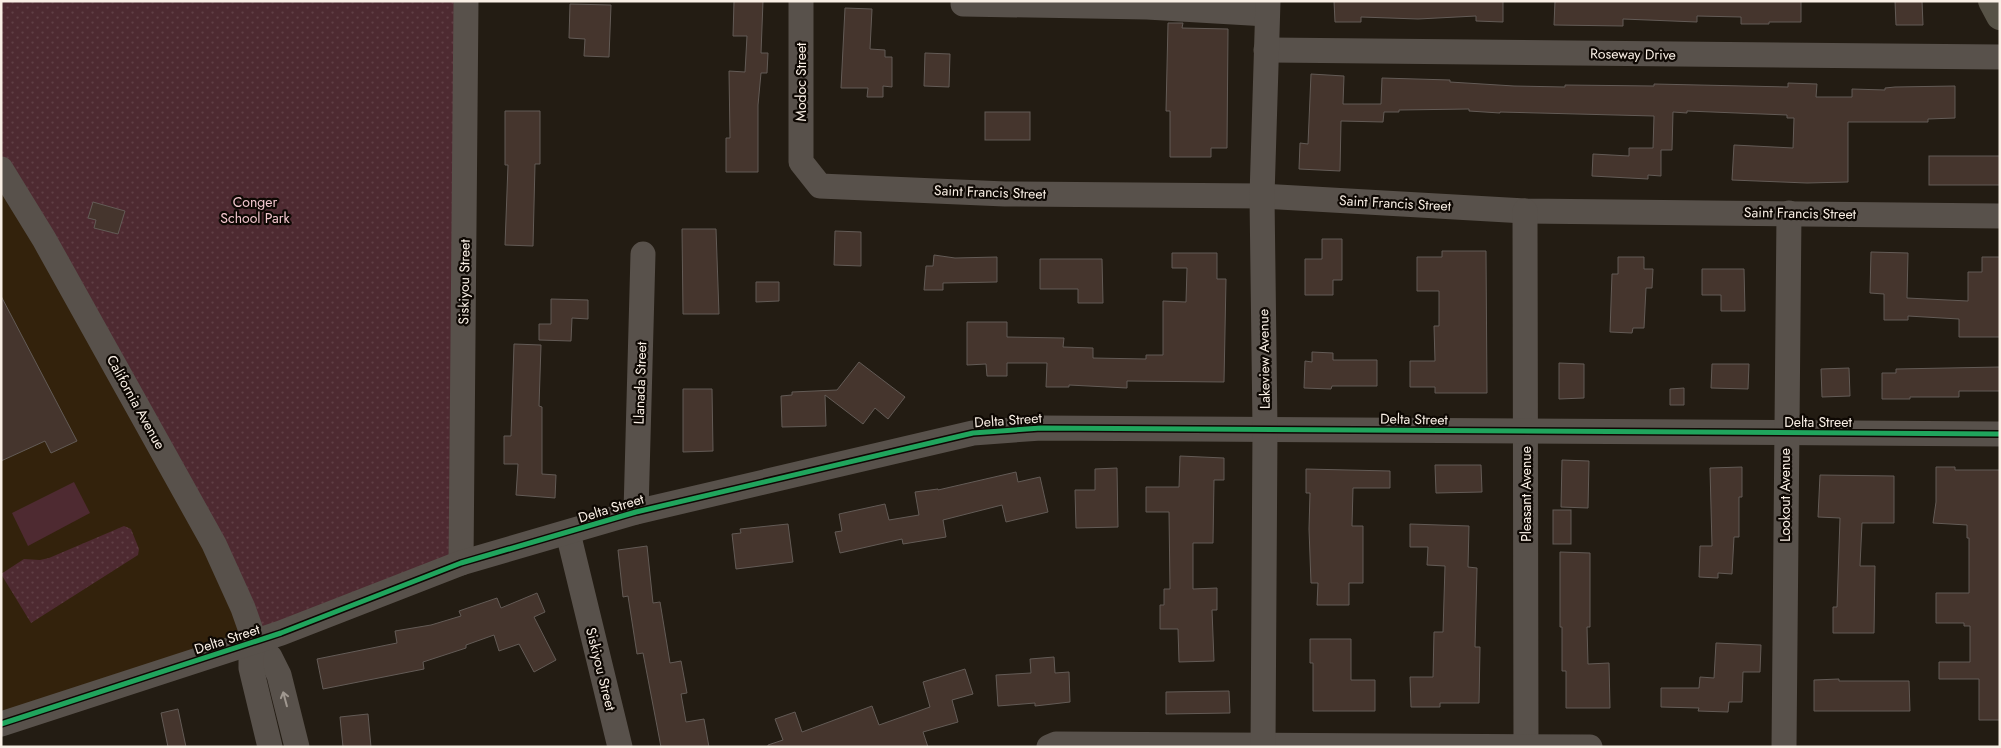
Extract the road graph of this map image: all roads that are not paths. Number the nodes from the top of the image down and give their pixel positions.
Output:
1 (466, 1) edge
2 (801, 1) edge
3 (963, 1) edge
4 (1992, 1) edge
5 (1268, 7) edge
6 (2000, 16) edge
7 (1266, 50) junction
8 (2000, 58) edge
9 (801, 162) joint
10 (1, 169) edge
11 (1262, 196) junction
12 (1525, 211) junction
13 (1789, 213) junction
14 (2000, 216) edge
15 (644, 254) dead end
16 (1265, 429) junction
17 (1526, 431) junction
18 (1786, 434) junction
19 (2000, 434) edge
20 (636, 512) junction
21 (568, 533) junction
22 (461, 563) junction
23 (255, 642) junction
24 (1, 724) edge
25 (1263, 746) edge
26 (1526, 746) edge
27 (270, 747) edge
28 (297, 747) edge
29 (620, 747) edge
30 (1050, 747) edge
31 (1590, 747) edge
32 (1784, 747) edge

1 - 22 street, Siskiyou Street
2 - 9 street, Modoc Street
3 - 5 street
4 - 6 main road
5 - 7 street, Lakeview Avenue
7 - 8 street, Roseway Drive
7 - 11 street, Lakeview Avenue
9 - 11 street, Saint Francis Street
10 - 23 street, California Avenue
11 - 12 street, Saint Francis Street
11 - 16 street, Lakeview Avenue
12 - 13 street, Saint Francis Street
12 - 17 street, Pleasant Avenue
13 - 14 street, Saint Francis Street
13 - 18 street, Lookout Avenue
15 - 20 street, Llanada Street
16 - 17 street, Delta Street
16 - 20 street, Delta Street
16 - 25 street, Lakeview Avenue
17 - 18 street, Delta Street
17 - 26 street, Pleasant Avenue
18 - 19 street, Delta Street
18 - 32 street, Lookout Avenue
20 - 21 street, Delta Street
21 - 22 street, Delta Street
21 - 29 street, Siskiyou Street
22 - 23 street, Delta Street
23 - 24 street, Delta Street
23 - 27 street
28 -> 23 street, California Avenue
25 - 26 street
25 - 30 street
26 - 31 street

